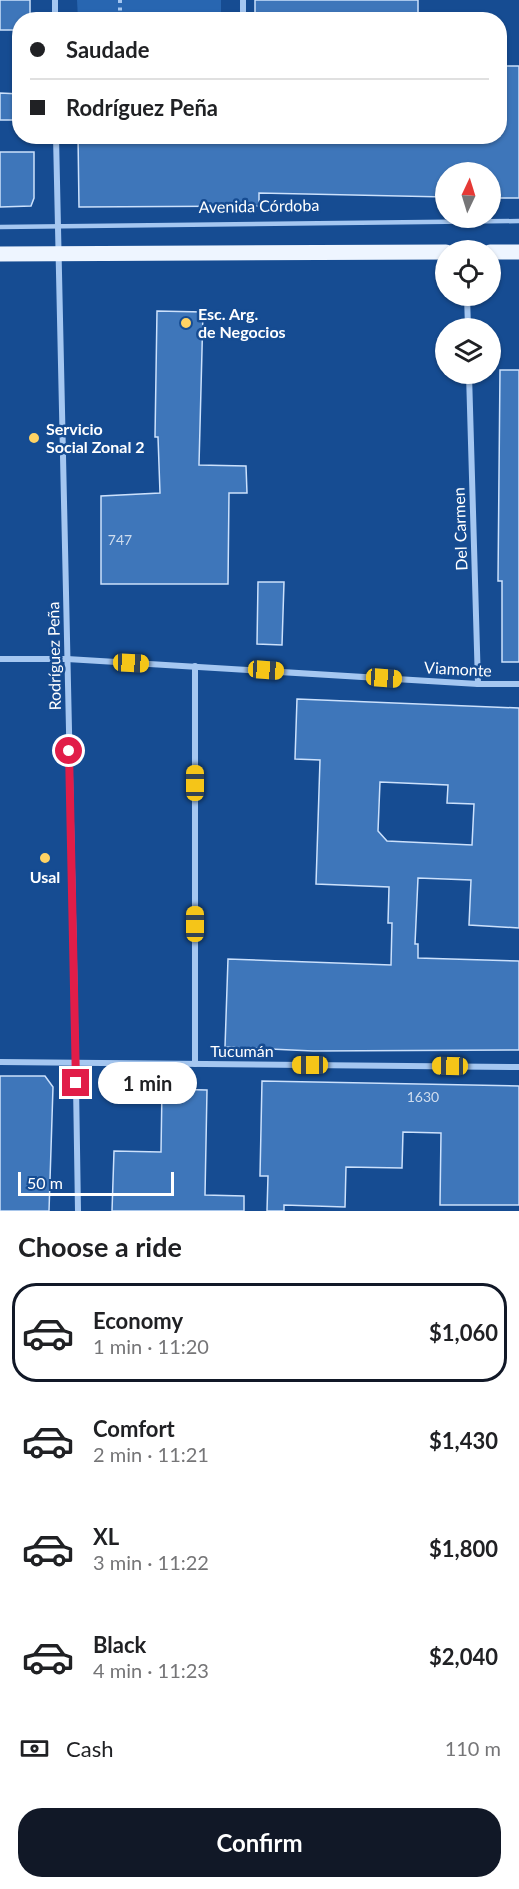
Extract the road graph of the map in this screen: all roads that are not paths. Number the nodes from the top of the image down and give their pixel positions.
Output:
1 (56, 144) edge
2 (519, 220) edge
3 (0, 226) edge
4 (57, 226) junction
5 (435, 252) edge
6 (501, 252) edge
7 (519, 252) edge
8 (0, 254) edge
9 (58, 255) junction
10 (470, 384) edge
11 (0, 659) edge
12 (67, 659) junction
13 (195, 666) junction
14 (478, 684) junction
15 (519, 684) edge
16 (0, 1062) edge
17 (76, 1062) junction
18 (195, 1064) junction
19 (519, 1067) edge
20 (78, 1211) edge

1 - 4 street, Rodríguez Peña
2 - 4 lane, Avenida Córdoba
3 - 4 lane, Avenida Córdoba
4 - 9 street, Rodríguez Peña
5 - 9 main road
6 - 7 main road
8 - 9 main road
9 - 12 street, Rodríguez Peña
10 - 14 street, Del Carmen
11 - 12 street, Viamonte
12 - 13 street, Viamonte
12 - 17 street, Rodríguez Peña
13 - 14 street, Viamonte
13 - 18 street
14 - 15 street, Viamonte
16 - 17 street, Tucumán
17 - 18 street, Tucumán
17 - 20 street, Rodríguez Peña
18 - 19 street, Tucumán

